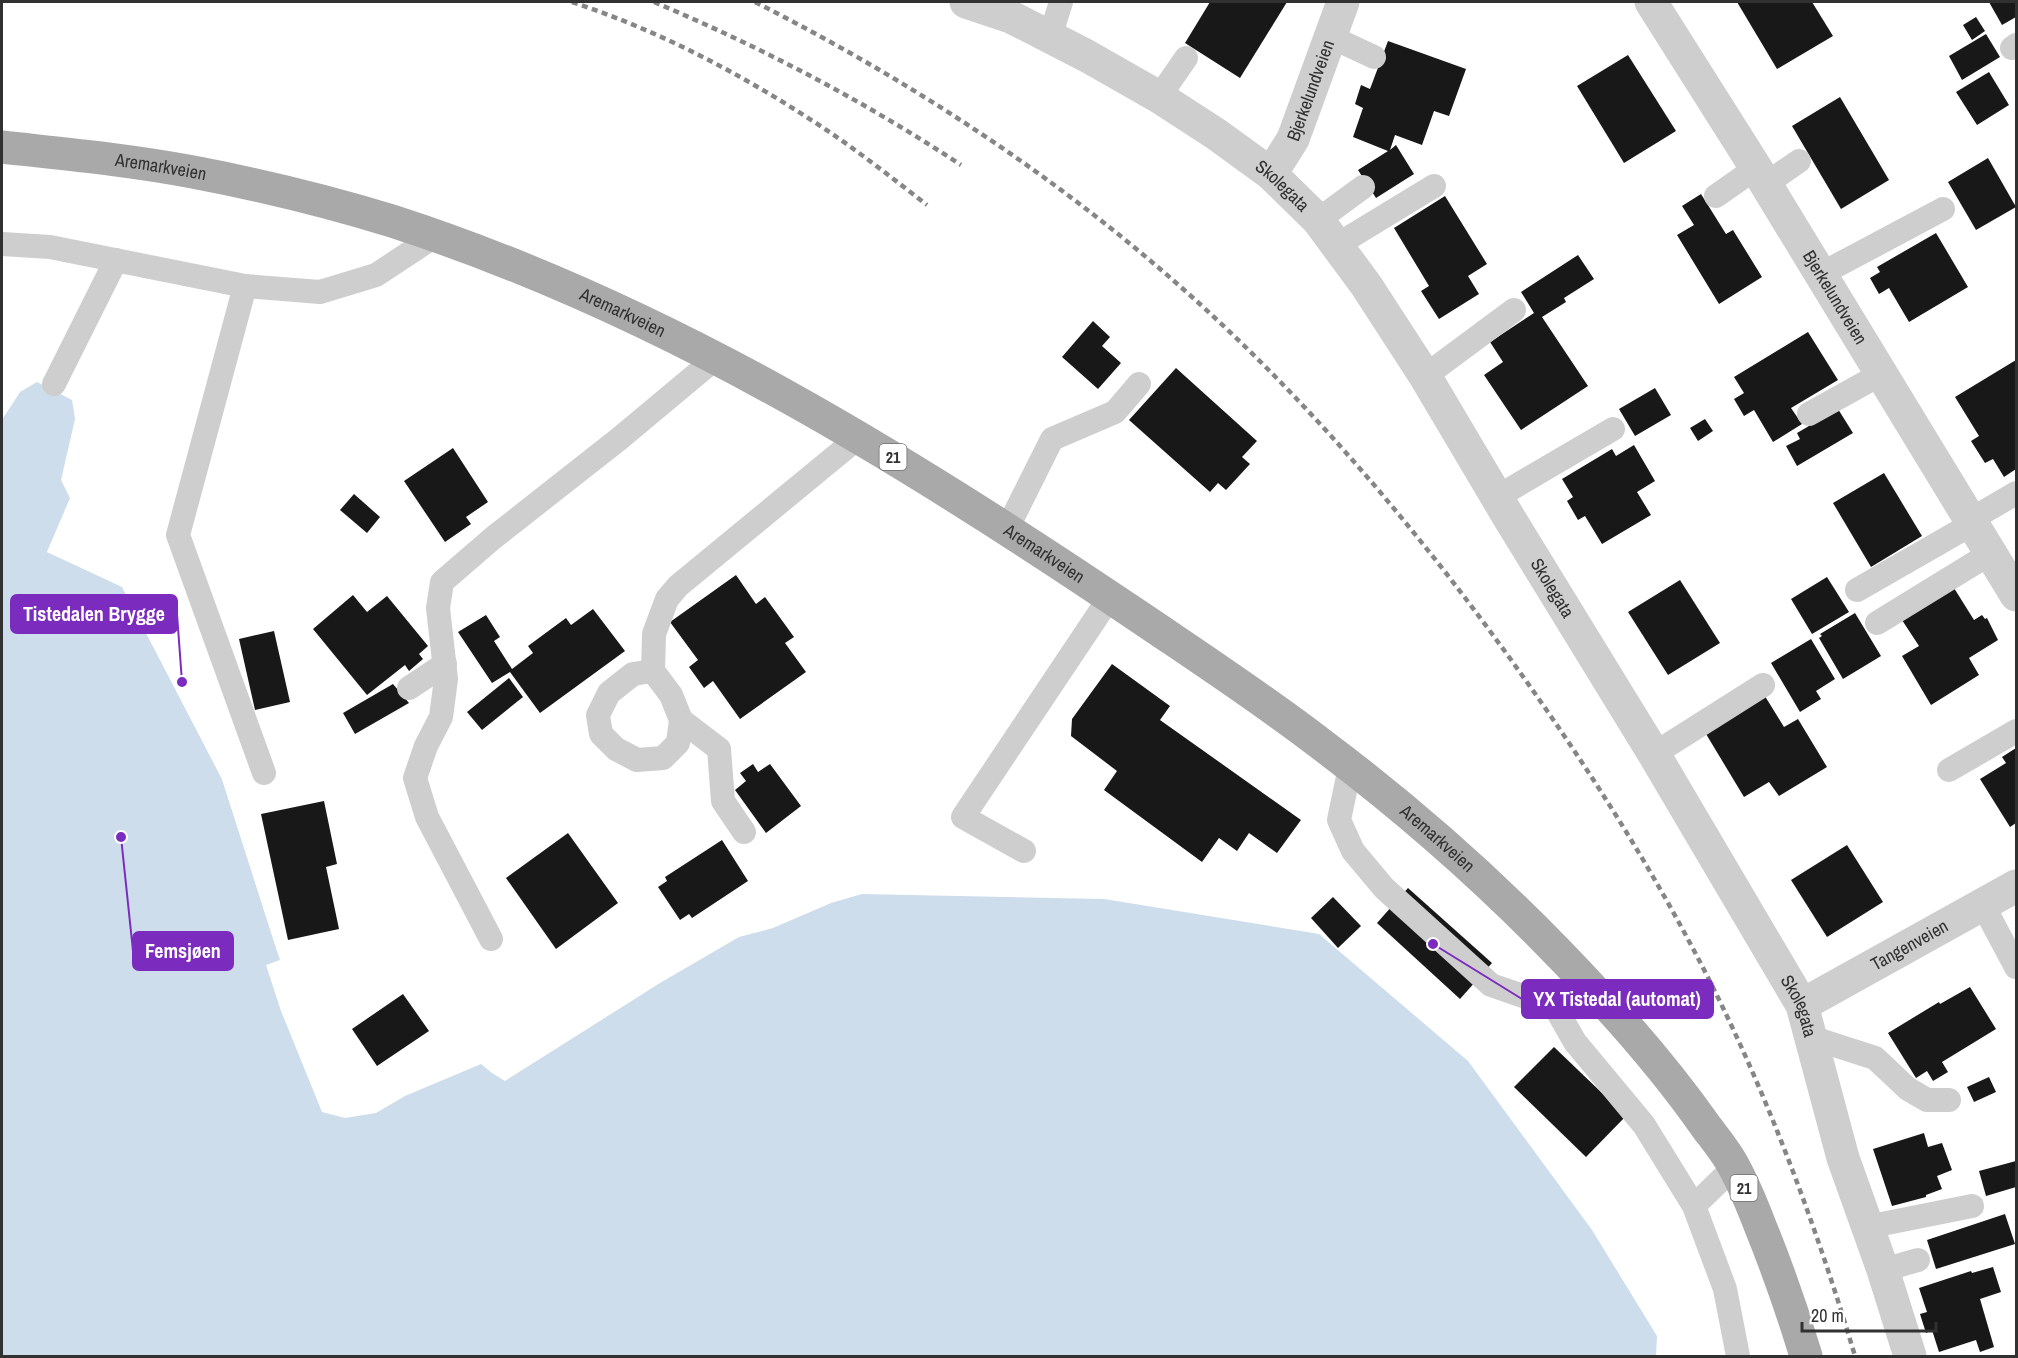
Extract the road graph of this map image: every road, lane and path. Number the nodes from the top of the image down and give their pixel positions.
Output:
1 (966, 2) edge
2 (1061, 2) edge
3 (1343, 2) edge
4 (1651, 2) edge
5 (1013, 9) edge
6 (1329, 36) junction
7 (1050, 37) junction
8 (1374, 57) dead end
9 (1186, 58) dead end
10 (1159, 97) junction
11 (2, 147) edge
12 (1799, 161) dead end
13 (1271, 174) junction
14 (1761, 176) junction
15 (1434, 186) dead end
16 (1364, 187) dead end
17 (1716, 195) dead end
18 (1943, 209) dead end
19 (1328, 232) junction
20 (435, 236) junction
21 (2, 244) edge
22 (116, 260) junction
23 (1821, 274) junction
24 (245, 286) junction
25 (1514, 310) dead end
26 (716, 358) junction
27 (1881, 374) junction
28 (1425, 376) junction
29 (54, 384) dead end
30 (1139, 384) dead end
31 (1809, 414) dead end
32 (1613, 429) dead end
33 (859, 437) junction
34 (2016, 493) edge
35 (1497, 497) junction
36 (1971, 522) junction
37 (1007, 530) junction
38 (1991, 553) junction
39 (2014, 584) edge
40 (1857, 590) dead end
41 (1110, 597) junction
42 (1877, 623) dead end
43 (445, 664) junction
44 (653, 671) junction
45 (1763, 685) dead end
46 (409, 688) dead end
47 (681, 720) junction
48 (2016, 730) edge
49 (1654, 754) junction
50 (1350, 767) junction
51 (1949, 770) dead end
52 (264, 772) dead end
53 (744, 832) dead end
54 (1024, 851) dead end
55 (2016, 886) edge
56 (1983, 905) junction
57 (491, 939) dead end
58 (2016, 966) edge
59 (1600, 996) junction
60 (1802, 1005) junction
61 (1555, 1007) junction
62 (1810, 1037) junction
63 (1949, 1100) dead end
64 (1734, 1167) junction
65 (1694, 1206) junction
66 (1972, 1206) dead end
67 (1867, 1227) junction
68 (1918, 1260) dead end
69 (1883, 1270) junction
70 (1738, 1356) edge
71 (1806, 1356) edge
72 (1910, 1356) edge

1 - 5 street, Skolegata
2 - 7 lane
3 - 6 street, Bjerkelundveien
4 - 14 street, Bjerkelundveien
5 - 7 street, Skolegata
6 - 8 lane
6 - 13 street, Bjerkelundveien
7 - 10 street, Skolegata
9 - 10 lane
10 - 13 street, Skolegata
11 - 20 main road, Aremarkveien / 21
12 - 14 lane
13 - 19 street, Skolegata
14 - 17 lane
14 - 23 street, Bjerkelundveien
15 - 19 lane
16 - 19 lane
18 - 23 lane
19 - 28 street, Skolegata
20 - 24 lane
20 - 26 main road, Aremarkveien / 21
21 - 22 lane
22 - 24 lane
22 - 29 lane
23 - 27 street, Bjerkelundveien
24 - 52 lane
25 - 28 lane
26 - 33 main road, Aremarkveien / 21
26 - 43 lane
27 - 31 lane
27 - 36 street, Bjerkelundveien
28 - 35 street, Skolegata
30 - 37 lane
32 - 35 lane
33 - 37 main road, Aremarkveien / 21
33 - 44 lane
34 - 36 lane
35 - 49 street, Skolegata
36 - 38 street, Bjerkelundveien
36 - 40 lane
37 - 41 main road, Aremarkveien / 21
38 - 39 street, Bjerkelundveien
38 - 42 lane
41 - 50 main road, Aremarkveien / 21
41 - 54 lane
43 - 46 lane
43 - 57 lane
44 - 47 lane
44 - 47 lane
45 - 49 lane
47 - 53 lane
48 - 51 lane
49 - 60 street, Skolegata
50 - 59 main road, Aremarkveien / 21
50 - 61 lane
55 - 56 street, Tangenveien
56 - 58 lane
56 - 60 street, Tangenveien
59 - 61 lane
59 - 64 main road, Aremarkveien / 21
60 - 62 street, Skolegata
61 - 65 lane
62 - 63 lane
62 - 67 street, Skolegata
64 - 65 lane
64 - 71 main road, Aremarkveien / 21
65 - 70 lane
66 - 67 lane
67 - 69 street, Skolegata
68 - 69 lane
69 - 72 street, Skolegata

